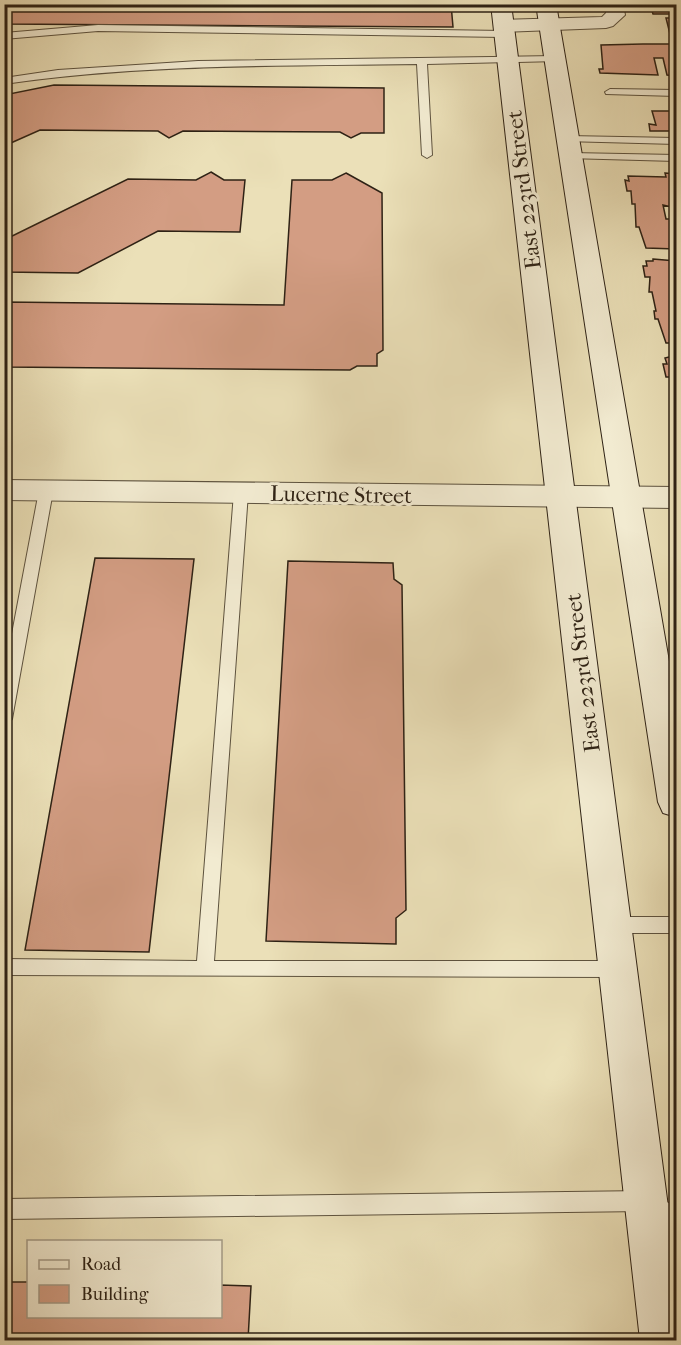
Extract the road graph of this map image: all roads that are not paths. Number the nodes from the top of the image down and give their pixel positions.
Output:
1 (615, 4) edge
2 (548, 15) edge
3 (504, 31) edge
4 (4, 36) edge
5 (555, 59) junction
6 (422, 60) junction
7 (4, 81) edge
8 (610, 92) dead end
9 (676, 93) edge
10 (676, 141) edge
11 (570, 148) junction
12 (427, 154) dead end
13 (676, 158) edge
14 (4, 490) edge
15 (46, 491) junction
16 (241, 493) junction
17 (560, 496) junction
18 (626, 497) junction
19 (676, 498) edge
20 (667, 685) edge
21 (4, 719) edge
22 (676, 802) edge
23 (676, 924) edge
24 (612, 925) junction
25 (4, 967) edge
26 (205, 969) junction
27 (618, 969) junction
28 (4, 1209) edge
29 (661, 1209) edge
30 (663, 1341) edge

1 - 2 street
2 - 3 street
2 - 5 main road
3 - 4 lane
3 - 5 lane
3 - 6 lane
3 - 17 main road, East 223rd Street
5 - 11 main road
6 - 7 lane
6 - 12 lane
8 - 9 lane
10 - 11 lane
11 - 13 lane
11 - 18 main road
14 - 15 main road, Lucerne Street
15 - 16 main road, Lucerne Street
15 - 21 lane
16 - 17 main road, Lucerne Street
16 - 26 lane
17 - 18 main road, Lucerne Street
17 - 24 main road, East 223rd Street
18 - 19 main road, Lucerne Street
18 - 20 main road
20 - 22 main road
23 - 24 lane
24 - 27 main road, East 223rd Street
25 - 26 lane
26 - 27 lane
27 - 29 main road, East 223rd Street
28 - 29 lane
29 - 30 main road, East 223rd Street

